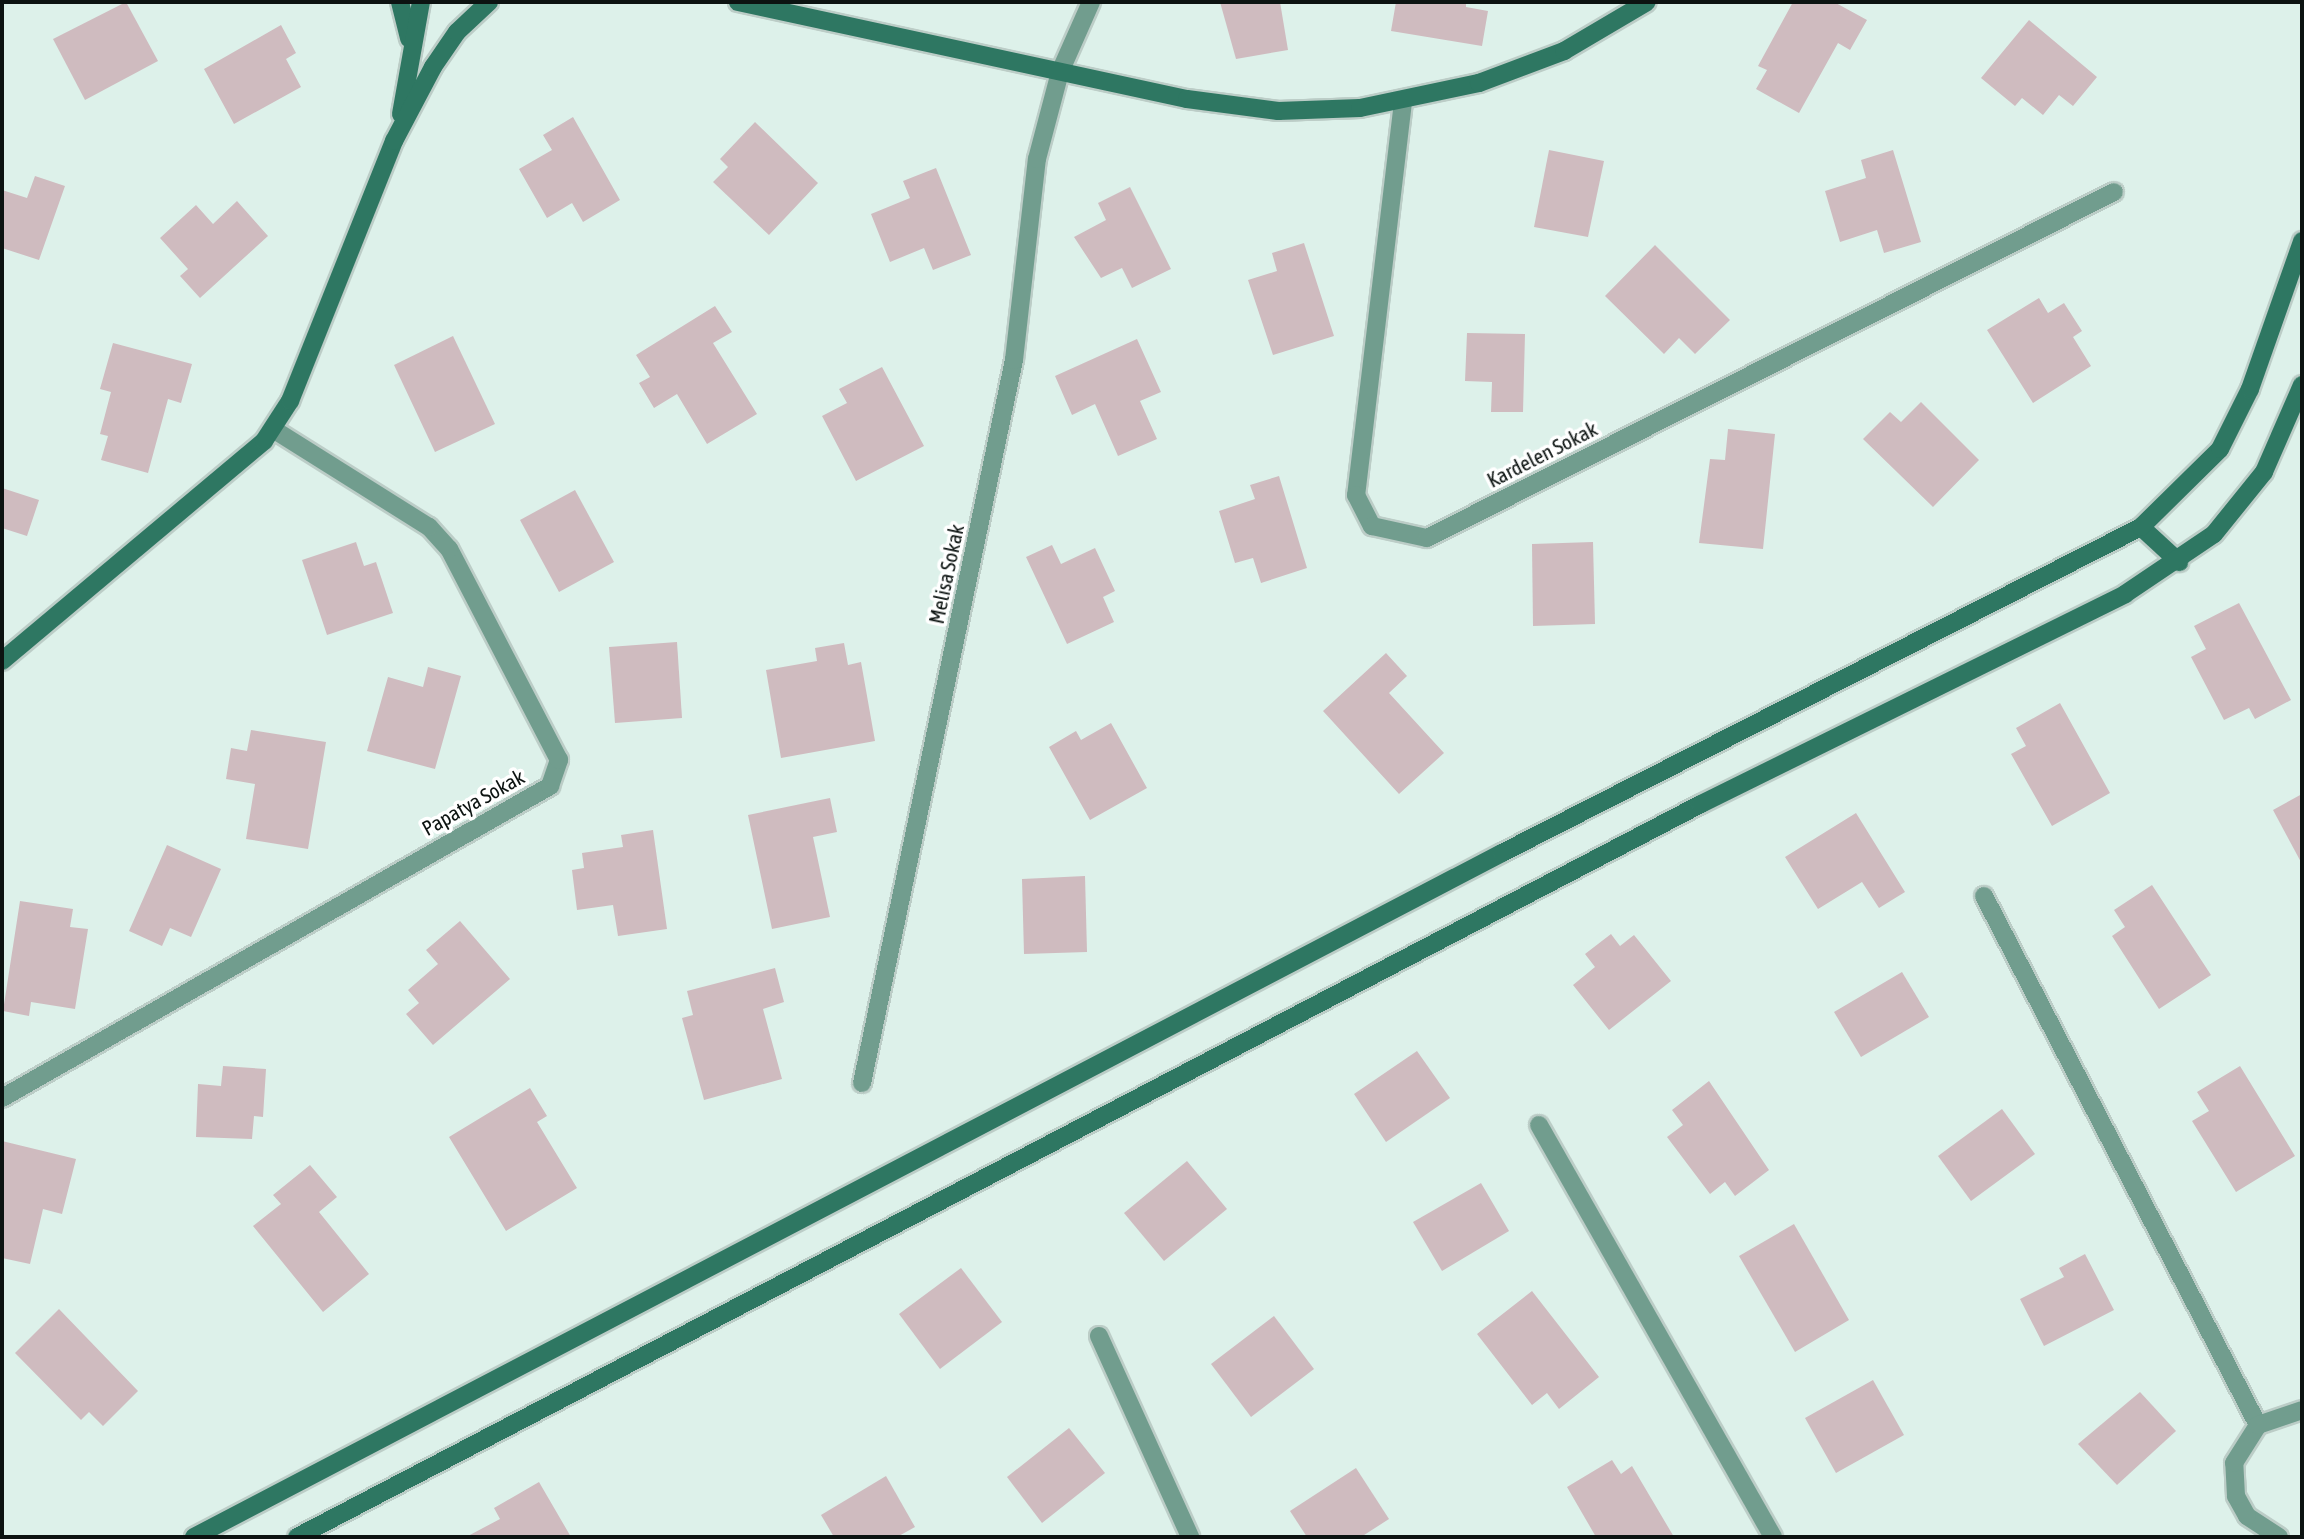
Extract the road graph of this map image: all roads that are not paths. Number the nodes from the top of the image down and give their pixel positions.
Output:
1 (400, 2) edge
2 (421, 2) edge
3 (489, 2) edge
4 (738, 2) edge
5 (1091, 2) edge
6 (1647, 2) edge
7 (783, 6) edge
8 (411, 52) junction
9 (1059, 72) junction
10 (1403, 102) junction
11 (394, 141) junction
12 (2114, 192) dead end
13 (2302, 241) edge
14 (2302, 385) edge
15 (273, 429) junction
16 (2141, 527) junction
17 (2179, 562) junction
18 (2, 661) edge
19 (1984, 896) dead end
20 (862, 1083) dead end
21 (2, 1098) edge
22 (1539, 1125) dead end
23 (1099, 1336) dead end
24 (2302, 1410) edge
25 (2258, 1425) junction
26 (2264, 1535) edge
27 (305, 1536) edge
28 (194, 1537) edge
29 (1190, 1537) edge
30 (1773, 1537) edge

1 - 8 main road
2 - 8 main road
3 - 11 main road
4 - 7 main road
5 - 9 street, Melisa Sokak
6 - 10 main road
7 - 9 main road
8 - 11 main road
9 - 10 main road
9 - 20 street, Melisa Sokak
10 - 12 street, Kardelen Sokak
11 - 15 main road
13 - 16 main road
14 - 17 main road
15 - 18 main road
15 - 21 street, Papatya Sokak
16 - 17 main road
16 - 28 main road
17 - 27 main road
19 - 25 street
22 - 30 street
23 - 29 street
24 - 25 street
25 - 26 street

